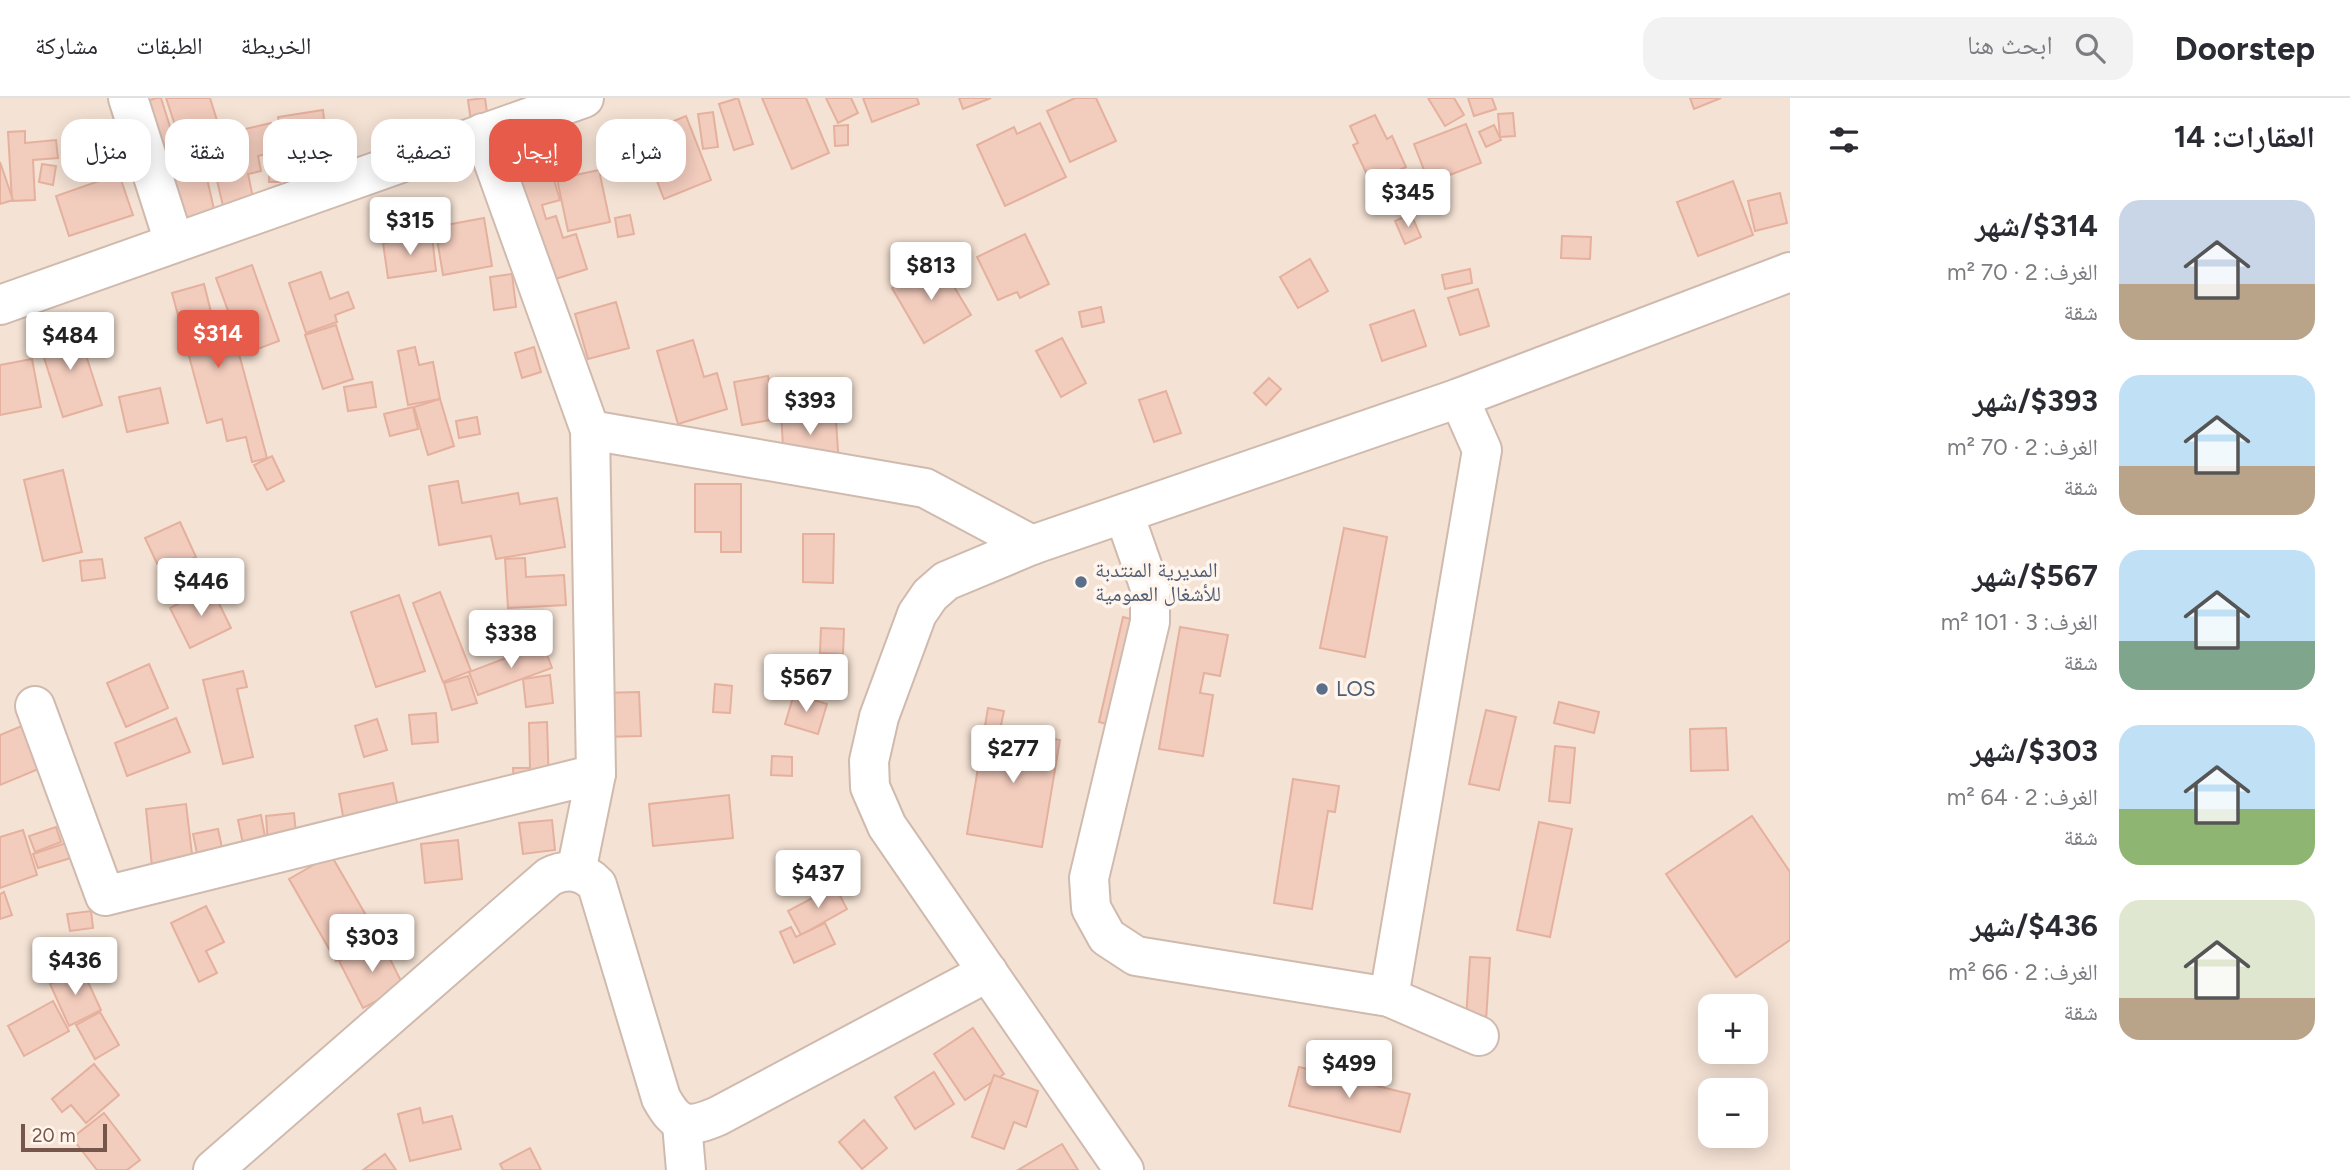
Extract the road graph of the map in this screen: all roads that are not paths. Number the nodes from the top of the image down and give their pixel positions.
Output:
1 (128, 98) edge
2 (584, 98) edge
3 (484, 133) junction
4 (174, 242) junction
5 (1790, 272) edge
6 (0, 305) edge
7 (1459, 398) junction
8 (590, 430) junction
9 (1124, 514) junction
10 (1032, 545) junction
11 (36, 706) dead end
12 (596, 774) junction
13 (576, 872) junction
14 (988, 972) junction
15 (1389, 997) junction
16 (1479, 1036) dead end
17 (682, 1124) junction
18 (213, 1170) edge
19 (686, 1170) edge
20 (1124, 1170) edge

1 - 4 street
2 - 3 street
3 - 4 street
3 - 8 street
4 - 6 street
5 - 7 street
7 - 9 street
7 - 15 street
8 - 10 street
8 - 12 street
9 - 10 street
9 - 15 street
10 - 14 street
11 - 12 street
12 - 13 street
13 - 17 street
13 - 18 street
14 - 17 street
14 - 20 street
15 - 16 street
17 - 19 street

